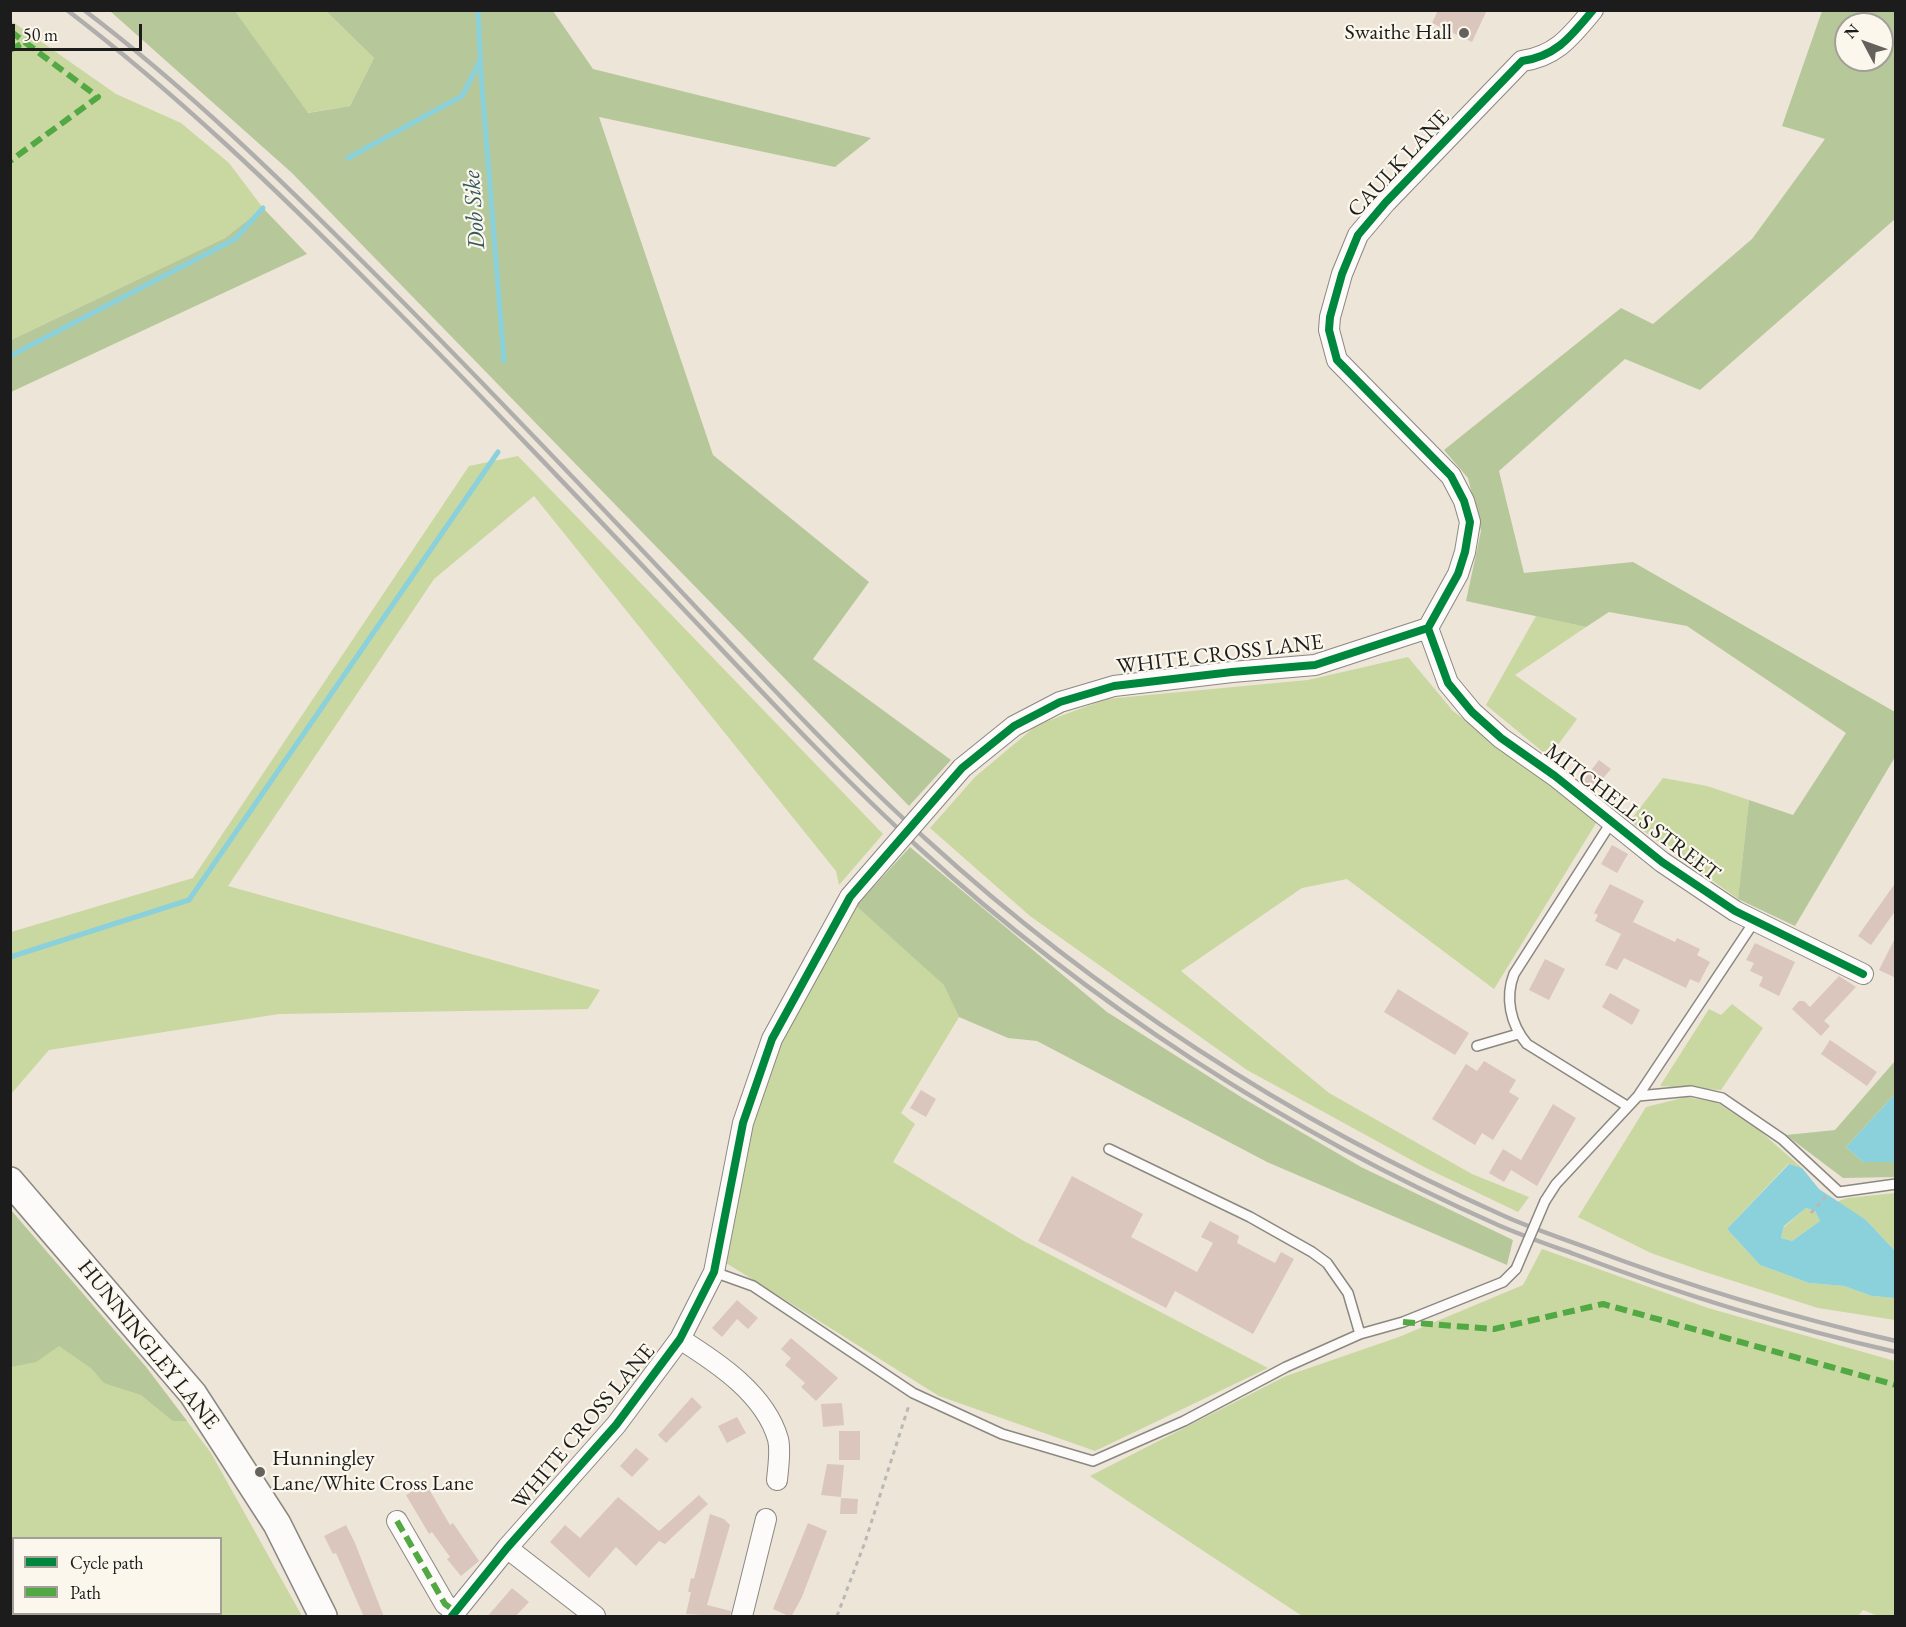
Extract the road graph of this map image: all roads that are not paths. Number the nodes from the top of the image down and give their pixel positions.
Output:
1 (1593, 10) edge
2 (1428, 628) junction
3 (1612, 821) junction
4 (1754, 921) junction
5 (1863, 974) dead end
6 (1518, 1034) junction
7 (1477, 1046) dead end
8 (1638, 1096) junction
9 (1627, 1106) junction
10 (1109, 1149) dead end
11 (10, 1181) edge
12 (1896, 1184) edge
13 (714, 1272) junction
14 (1360, 1334) junction
15 (680, 1339) junction
16 (777, 1480) dead end
17 (766, 1519) dead end
18 (396, 1521) dead end
19 (507, 1548) junction
20 (454, 1614) edge
21 (323, 1617) edge
22 (595, 1617) edge
23 (742, 1617) edge

1 - 2 street, CAULK LANE
2 - 3 street, MITCHELL'S STREET
2 - 13 street, WHITE CROSS LANE, bridge
3 - 4 street, MITCHELL'S STREET
3 - 6 lane
4 - 5 street, MITCHELL'S STREET
4 - 8 lane
6 - 7 lane
6 - 9 lane
8 - 9 lane
8 - 12 lane
9 - 14 lane, bridge
10 - 14 lane
11 - 21 main road, HUNNINGLEY LANE
13 - 14 lane
13 - 15 street, WHITE CROSS LANE
15 - 16 street
15 - 19 street, WHITE CROSS LANE
17 - 23 street
18 - 20 street
19 - 20 street, WHITE CROSS LANE
19 - 22 street

